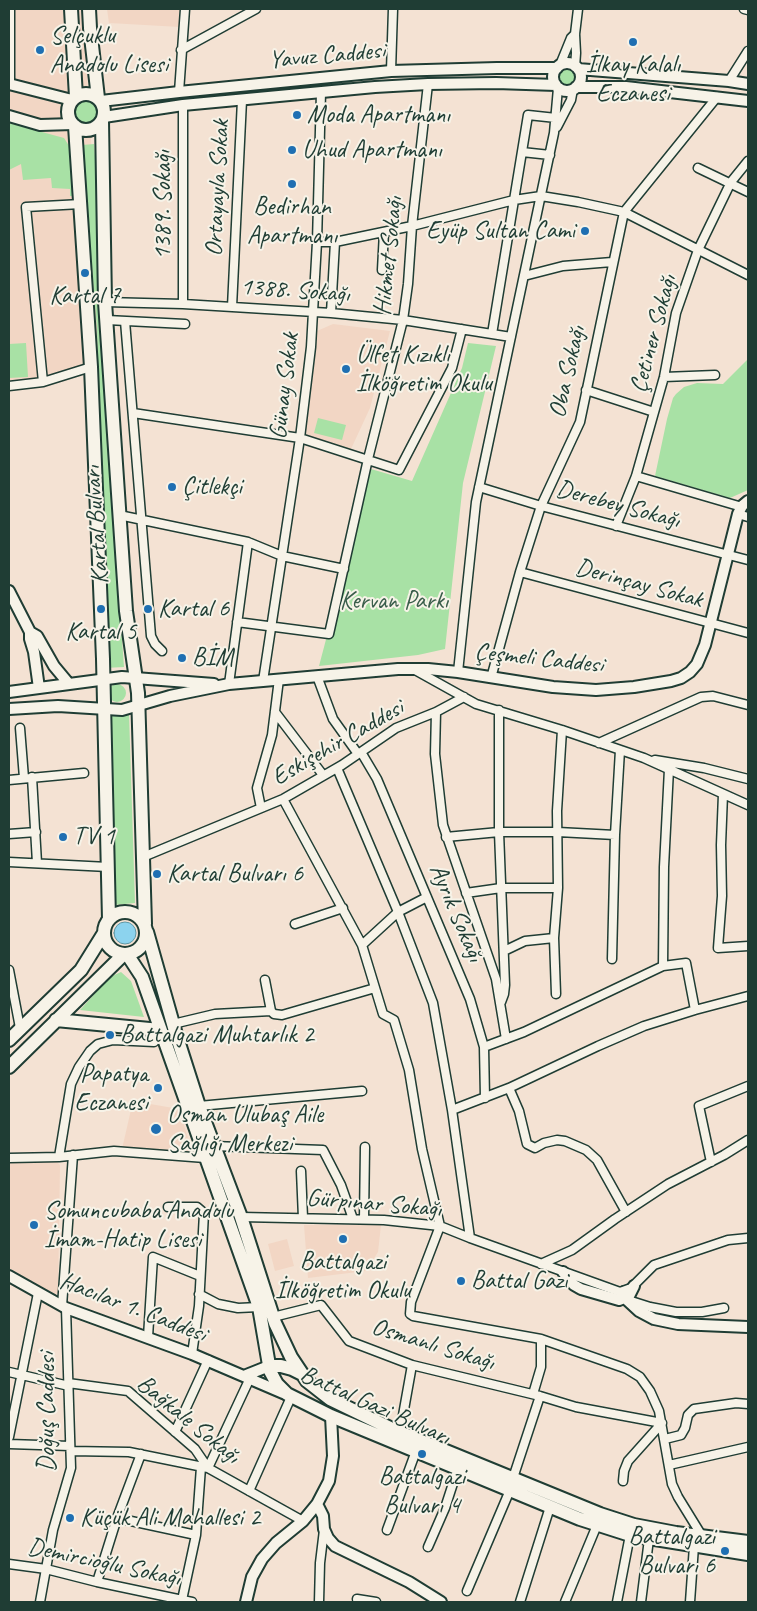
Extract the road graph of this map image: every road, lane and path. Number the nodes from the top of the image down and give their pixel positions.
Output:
1 (10, 9) edge
2 (70, 9) edge
3 (89, 9) edge
4 (185, 9) edge
5 (256, 9) edge
6 (393, 9) edge
7 (578, 9) edge
8 (744, 9) edge
9 (748, 10) edge
10 (575, 34) junction
11 (181, 50) junction
12 (748, 50) edge
13 (559, 66) junction
14 (576, 68) junction
15 (391, 71) junction
16 (729, 81) junction
17 (9, 84) edge
18 (428, 84) junction
19 (748, 84) edge
20 (557, 87) junction
21 (575, 88) junction
22 (179, 92) junction
23 (322, 92) junction
24 (717, 97) junction
25 (74, 98) junction
26 (100, 100) junction
27 (242, 100) junction
28 (748, 100) edge
29 (183, 105) junction
30 (9, 116) edge
31 (556, 118) junction
32 (103, 119) junction
33 (74, 125) junction
34 (554, 133) junction
35 (522, 152) junction
36 (550, 155) junction
37 (748, 161) edge
38 (698, 168) dead end
39 (731, 182) junction
40 (748, 192) edge
41 (541, 196) junction
42 (514, 200) junction
43 (81, 204) junction
44 (624, 212) junction
45 (412, 226) junction
46 (384, 232) junction
47 (317, 242) junction
48 (335, 242) junction
49 (698, 250) junction
50 (612, 262) junction
51 (382, 270) dead end
52 (748, 275) edge
53 (524, 276) junction
54 (105, 302) junction
55 (183, 304) junction
56 (232, 307) junction
57 (314, 311) junction
58 (331, 312) junction
59 (106, 320) junction
60 (403, 320) junction
61 (124, 321) junction
62 (185, 324) dead end
63 (462, 329) junction
64 (492, 334) junction
65 (511, 337) junction
66 (91, 367) junction
67 (715, 375) dead end
68 (664, 377) junction
69 (43, 382) junction
70 (9, 386) edge
71 (586, 390) junction
72 (654, 412) junction
73 (133, 413) junction
74 (300, 438) junction
75 (368, 459) junction
76 (636, 476) junction
77 (479, 487) junction
78 (541, 506) junction
79 (743, 507) edge
80 (119, 515) junction
81 (748, 517) edge
82 (142, 520) junction
83 (616, 526) junction
84 (248, 542) junction
85 (727, 555) junction
86 (282, 556) junction
87 (748, 560) edge
88 (344, 569) junction
89 (520, 572) junction
90 (9, 591) edge
91 (237, 622) junction
92 (712, 624) junction
93 (271, 626) junction
94 (30, 632) junction
95 (748, 633) edge
96 (162, 650) dead end
97 (413, 669) junction
98 (458, 672) junction
99 (317, 676) junction
100 (492, 678) junction
101 (136, 679) junction
102 (279, 680) junction
103 (102, 681) junction
104 (262, 681) junction
105 (69, 684) junction
106 (229, 684) junction
107 (39, 688) junction
108 (9, 692) edge
109 (464, 697) junction
110 (748, 704) edge
111 (138, 705) junction
112 (9, 709) edge
113 (104, 710) junction
114 (499, 710) junction
115 (275, 712) junction
116 (436, 712) junction
117 (20, 728) dead end
118 (562, 730) junction
119 (599, 743) junction
120 (620, 750) junction
121 (359, 753) junction
122 (644, 758) junction
123 (337, 768) junction
124 (669, 769) junction
125 (84, 773) dead end
126 (323, 776) junction
127 (32, 777) junction
128 (24, 778) junction
129 (748, 779) edge
130 (9, 780) edge
131 (723, 794) junction
132 (282, 798) junction
133 (748, 805) edge
134 (260, 808) junction
135 (36, 832) junction
136 (499, 832) junction
137 (558, 832) junction
138 (9, 834) edge
139 (615, 835) junction
140 (446, 837) junction
141 (143, 857) junction
142 (9, 862) edge
143 (37, 864) junction
144 (108, 867) junction
145 (501, 888) junction
146 (558, 888) junction
147 (466, 893) junction
148 (427, 897) junction
149 (343, 908) junction
150 (398, 912) junction
151 (109, 919) junction
152 (295, 924) dead end
153 (146, 928) junction
154 (104, 933) junction
155 (554, 938) junction
156 (362, 946) junction
157 (748, 946) edge
158 (504, 951) junction
159 (126, 954) junction
160 (612, 959) dead end
161 (663, 966) junction
162 (9, 970) edge
163 (265, 980) dead end
164 (374, 988) junction
165 (556, 994) dead end
166 (748, 996) edge
167 (501, 1003) junction
168 (695, 1010) junction
169 (270, 1011) junction
170 (56, 1020) junction
171 (173, 1024) junction
172 (20, 1028) junction
173 (157, 1029) junction
174 (506, 1039) junction
175 (9, 1040) edge
176 (484, 1047) junction
177 (9, 1067) edge
178 (748, 1086) edge
179 (509, 1088) junction
180 (362, 1091) dead end
181 (486, 1098) junction
182 (199, 1106) junction
183 (452, 1110) junction
184 (748, 1140) edge
185 (213, 1146) junction
186 (365, 1148) dead end
187 (73, 1155) junction
188 (58, 1157) junction
189 (9, 1158) edge
190 (206, 1158) junction
191 (711, 1162) junction
192 (301, 1171) dead end
193 (168, 1207) dead end
194 (626, 1212) junction
195 (240, 1217) junction
196 (303, 1218) junction
197 (353, 1219) junction
198 (364, 1219) junction
199 (440, 1226) junction
200 (470, 1238) junction
201 (748, 1238) edge
202 (541, 1264) junction
203 (564, 1272) joint
204 (9, 1276) edge
205 (200, 1276) junction
206 (634, 1286) joint
207 (38, 1293) junction
208 (199, 1294) junction
209 (625, 1295) junction
210 (64, 1307) junction
211 (259, 1307) junction
212 (724, 1308) dead end
213 (273, 1317) junction
214 (748, 1327) edge
215 (148, 1337) junction
216 (540, 1339) junction
217 (192, 1354) junction
218 (208, 1360) junction
219 (412, 1365) junction
220 (269, 1366) junction
221 (9, 1372) edge
222 (302, 1374) junction
223 (21, 1375) junction
224 (247, 1377) junction
225 (69, 1385) junction
226 (536, 1395) junction
227 (289, 1396) junction
228 (330, 1399) junction
229 (748, 1404) edge
230 (330, 1416) junction
231 (662, 1423) junction
232 (175, 1432) junction
233 (400, 1432) junction
234 (9, 1437) edge
235 (665, 1439) junction
236 (9, 1444) edge
237 (748, 1447) edge
238 (70, 1449) junction
239 (416, 1451) junction
240 (141, 1454) junction
241 (669, 1465) junction
242 (205, 1467) junction
243 (458, 1468) junction
244 (623, 1481) dead end
245 (511, 1484) junction
246 (249, 1491) junction
247 (317, 1504) junction
248 (550, 1507) junction
249 (118, 1518) junction
250 (303, 1521) junction
251 (597, 1525) junction
252 (324, 1529) junction
253 (387, 1530) dead end
254 (196, 1535) junction
255 (630, 1535) junction
256 (649, 1539) junction
257 (698, 1541) junction
258 (748, 1542) edge
259 (428, 1547) dead end
260 (748, 1554) edge
261 (9, 1564) edge
262 (46, 1569) junction
263 (98, 1582) junction
264 (467, 1591) dead end
265 (357, 1599) dead end
266 (182, 1600) junction
267 (40, 1602) edge
268 (192, 1602) edge
269 (246, 1602) edge
270 (319, 1602) edge
271 (376, 1602) edge
272 (441, 1602) edge
273 (520, 1602) edge
274 (565, 1602) edge
275 (617, 1602) edge
276 (641, 1602) edge
277 (690, 1602) edge

1 - 17 street
2 - 25 main road
3 - 26 main road
4 - 11 street
5 - 11 street
6 - 15 street
7 - 10 street
8 - 9 street
10 - 13 street
10 - 14 street
11 - 22 street
12 - 16 street
13 - 14 street
13 - 15 street, Yavuz Caddesi
13 - 20 street
14 - 16 street
14 - 21 street
15 - 22 street, Yavuz Caddesi
16 - 19 street
17 - 25 street
18 - 20 street, Yavuz Caddesi
18 - 23 street, Yavuz Caddesi
18 - 45 street, Hikmet Sokağı
20 - 21 street
20 - 31 street
21 - 24 street
21 - 34 street
22 - 26 street, Yavuz Caddesi
23 - 27 street, Yavuz Caddesi
23 - 47 street, Günay Sokak
24 - 28 street
24 - 44 street, Oba Sokağı
25 - 26 main road
25 - 33 main road
26 - 32 main road
27 - 29 street, Yavuz Caddesi
27 - 56 street, Ortayayla Sokak
29 - 32 street, Yavuz Caddesi
29 - 55 street, 1389. Sokağı
30 - 33 street
31 - 34 street
31 - 35 street
32 - 33 main road
32 - 54 main road, Kartal Bulvarı
33 - 43 main road, Kartal Bulvarı
34 - 36 street
35 - 36 street
35 - 42 street
36 - 41 street
37 - 39 street, Çetiner Sokağı
38 - 39 street
39 - 40 street
39 - 49 street, Çetiner Sokağı
41 - 42 street
41 - 44 street
41 - 53 street
42 - 45 street
42 - 64 street
43 - 66 main road, Kartal Bulvarı
43 - 69 street
44 - 49 street
44 - 50 street, Oba Sokağı
45 - 46 street
45 - 60 street, Hikmet Sokağı
46 - 48 street
46 - 51 street
47 - 48 street
47 - 57 street, Günay Sokak
48 - 58 street
49 - 52 street
49 - 68 street, Çetiner Sokağı
50 - 53 street
50 - 71 street, Oba Sokağı
53 - 65 street
54 - 55 street, 1388. Sokağı
54 - 59 main road, Kartal Bulvarı
55 - 56 street, 1388. Sokağı
56 - 57 street, 1388. Sokağı
57 - 58 street, 1388. Sokağı
57 - 74 street, Günay Sokak
58 - 60 street, 1388. Sokağı
59 - 61 street
59 - 80 main road, Kartal Bulvarı
60 - 63 street, 1388. Sokağı
60 - 75 street, Hikmet Sokağı
61 - 62 street
61 - 73 street
63 - 64 street, 1388. Sokağı
63 - 75 street
64 - 65 street, 1388. Sokağı
65 - 77 street
66 - 69 street
66 - 103 main road, Kartal Bulvarı
67 - 68 street
68 - 72 street, Çetiner Sokağı
69 - 70 street
71 - 72 street
71 - 78 street, Oba Sokağı
72 - 76 street, Çetiner Sokağı
73 - 74 street
73 - 82 street
74 - 75 street
74 - 86 street, Günay Sokak
75 - 88 street, Hikmet Sokağı
76 - 79 street
76 - 83 street, Çetiner Sokağı
77 - 78 street, Derebey Sokağı
77 - 98 street
78 - 83 street, Derebey Sokağı
78 - 89 street, Oba Sokağı
79 - 81 street
79 - 85 street, Çeşmeli Caddesi
80 - 82 street
80 - 101 main road, Kartal Bulvarı
82 - 84 street
82 - 96 street
83 - 85 street, Derebey Sokağı
84 - 86 street
84 - 91 street
85 - 87 street, Derebey Sokağı
85 - 92 street, Çeşmeli Caddesi
86 - 88 street
86 - 93 street, Günay Sokak
88 - 93 street, Hikmet Sokağı
89 - 92 street, Derinçay Sokak
89 - 100 street, Oba Sokağı
90 - 94 street
91 - 93 street
91 - 106 street
92 - 95 street, Derinçay Sokak
92 - 100 street, Çeşmeli Caddesi
93 - 104 street, Günay Sokak
94 - 105 street
94 - 107 street
97 - 98 street, Çeşmeli Caddesi
97 - 99 street, Çeşmeli Caddesi
97 - 109 street
98 - 100 street, Çeşmeli Caddesi
99 - 102 street, Çeşmeli Caddesi
99 - 121 street, Ayrık Sokağı
101 - 103 street, Çeşmeli Caddesi
101 - 106 street, Çeşmeli Caddesi
101 - 111 main road, Kartal Bulvarı
102 - 104 street, Çeşmeli Caddesi
102 - 115 street
103 - 105 street, Çeşmeli Caddesi
103 - 113 main road, Kartal Bulvarı
104 - 106 street, Çeşmeli Caddesi
105 - 107 street, Çeşmeli Caddesi
106 - 111 street, Çeşmeli Caddesi
107 - 108 street, Çeşmeli Caddesi
109 - 114 street
109 - 116 street, Eskişehir Caddesi
110 - 119 street
111 - 113 street, Çeşmeli Caddesi
111 - 141 main road, Kartal Bulvarı
112 - 113 street, Çeşmeli Caddesi
113 - 144 main road, Kartal Bulvarı
114 - 118 street
114 - 136 street
115 - 126 street
115 - 134 street
116 - 121 street, Eskişehir Caddesi
116 - 140 street
117 - 128 street
118 - 119 street
118 - 137 street
119 - 120 street
120 - 122 street
120 - 139 street
121 - 123 street, Eskişehir Caddesi
121 - 148 street, Ayrık Sokağı
122 - 124 street
122 - 129 street
123 - 126 street, Eskişehir Caddesi
123 - 150 street
124 - 131 street
124 - 161 street
125 - 127 street
126 - 132 street, Eskişehir Caddesi
127 - 128 street
127 - 135 street
128 - 130 street
131 - 133 street
131 - 157 street
132 - 134 street, Eskişehir Caddesi
132 - 149 street
134 - 141 street, Eskişehir Caddesi
135 - 138 street
135 - 143 street
136 - 137 street
136 - 140 street
136 - 145 street
137 - 139 street
137 - 146 street
139 - 160 street
140 - 147 street
141 - 153 main road, Kartal Bulvarı
142 - 143 street
143 - 144 street
144 - 151 main road, Kartal Bulvarı
145 - 146 street
145 - 147 street
145 - 158 street
146 - 155 street
147 - 167 street
148 - 150 street
148 - 176 street, Ayrık Sokağı
149 - 152 street
149 - 156 street
150 - 156 street
150 - 183 street
151 - 153 main road
151 - 154 main road
153 - 159 main road
153 - 171 main road, Battal Gazi Bulvarı
154 - 159 main road
154 - 172 main road
155 - 158 street
155 - 165 street
156 - 164 street
158 - 167 street
159 - 170 main road
159 - 173 main road, Battal Gazi Bulvarı
161 - 168 street
161 - 174 street
162 - 172 street
163 - 169 street
164 - 169 street
164 - 199 street
166 - 168 street
167 - 174 street
168 - 179 street
169 - 171 street
170 - 173 main road
170 - 177 main road
171 - 182 main road, Battal Gazi Bulvarı
172 - 175 main road
173 - 188 street
173 - 190 main road, Battal Gazi Bulvarı
174 - 176 street
176 - 181 street, Ayrık Sokağı
178 - 191 street
179 - 181 street
179 - 194 street
180 - 182 street
181 - 183 street
182 - 185 main road, Battal Gazi Bulvarı
183 - 200 street
184 - 191 street
185 - 195 main road, Battal Gazi Bulvarı
185 - 197 street
186 - 198 street
187 - 188 street
187 - 190 street
187 - 210 street, Doğuş Caddesi
188 - 189 street
190 - 211 main road, Battal Gazi Bulvarı
191 - 194 street
192 - 196 street
193 - 205 street
194 - 202 street
195 - 196 street, Gürpınar Sokağı
195 - 213 main road, Battal Gazi Bulvarı
196 - 197 street, Gürpınar Sokağı
197 - 198 street, Gürpınar Sokağı
198 - 199 street, Gürpınar Sokağı
199 - 200 street, Gürpınar Sokağı
199 - 216 street
200 - 202 street, Gürpınar Sokağı
201 - 206 street
202 - 203 street, Gürpınar Sokağı
203 - 209 street
204 - 207 street, Hacılar 1. Caddesi
205 - 208 street
205 - 215 street
206 - 209 street
207 - 210 street, Hacılar 1. Caddesi
207 - 223 street
208 - 211 street
208 - 217 street
209 - 212 street
209 - 214 street
210 - 215 street, Hacılar 1. Caddesi
210 - 225 street, Doğuş Caddesi
211 - 220 main road, Battal Gazi Bulvarı
213 - 219 street, Osmanlı Sokağı
213 - 222 main road, Battal Gazi Bulvarı
215 - 217 street, Hacılar 1. Caddesi
216 - 226 street
216 - 231 street
217 - 218 street, Hacılar 1. Caddesi
218 - 224 street, Hacılar 1. Caddesi
218 - 232 street
219 - 226 street, Osmanlı Sokağı
219 - 233 street
220 - 222 main road
220 - 224 street
220 - 227 main road, Battal Gazi Bulvarı
221 - 223 street, Bağkale Sokağı
222 - 228 main road, Battal Gazi Bulvarı
223 - 225 street, Bağkale Sokağı
223 - 234 street
224 - 227 street, Hacılar 1. Caddesi
224 - 242 street
225 - 232 street, Bağkale Sokağı
225 - 238 street, Doğuş Caddesi
226 - 231 street, Osmanlı Sokağı
226 - 245 street
227 - 230 main road, Battal Gazi Bulvarı
227 - 246 street
228 - 230 main road
228 - 233 main road, Battal Gazi Bulvarı
229 - 235 street
230 - 239 main road, Battal Gazi Bulvarı
230 - 247 street
231 - 235 street
231 - 244 street
232 - 242 street, Bağkale Sokağı
233 - 245 main road, Battal Gazi Bulvarı
235 - 241 street
236 - 238 street
237 - 241 street
238 - 240 street
238 - 262 street, Doğuş Caddesi
239 - 243 main road, Battal Gazi Bulvarı
239 - 253 street
240 - 242 street
240 - 249 street
241 - 257 street
242 - 246 street, Bağkale Sokağı
242 - 254 street
243 - 245 main road, Battal Gazi Bulvarı
243 - 259 street
245 - 248 main road, Battal Gazi Bulvarı
245 - 257 main road, Battal Gazi Bulvarı
245 - 264 street
246 - 250 street, Bağkale Sokağı
247 - 250 street
247 - 252 street
248 - 251 main road, Battal Gazi Bulvarı
248 - 273 street
249 - 254 street
249 - 263 street
250 - 269 street
251 - 255 main road, Battal Gazi Bulvarı
251 - 274 street
252 - 270 street
252 - 272 street
254 - 266 street
255 - 256 main road, Battal Gazi Bulvarı
255 - 275 street
256 - 257 main road, Battal Gazi Bulvarı
256 - 276 street
257 - 258 main road, Battal Gazi Bulvarı
257 - 260 main road, Battal Gazi Bulvarı
257 - 277 street
261 - 262 street, Demircioğlu Sokağı
262 - 263 street, Demircioğlu Sokağı
262 - 267 street, Doğuş Caddesi
263 - 266 street, Demircioğlu Sokağı
265 - 271 street
266 - 268 street, Demircioğlu Sokağı

